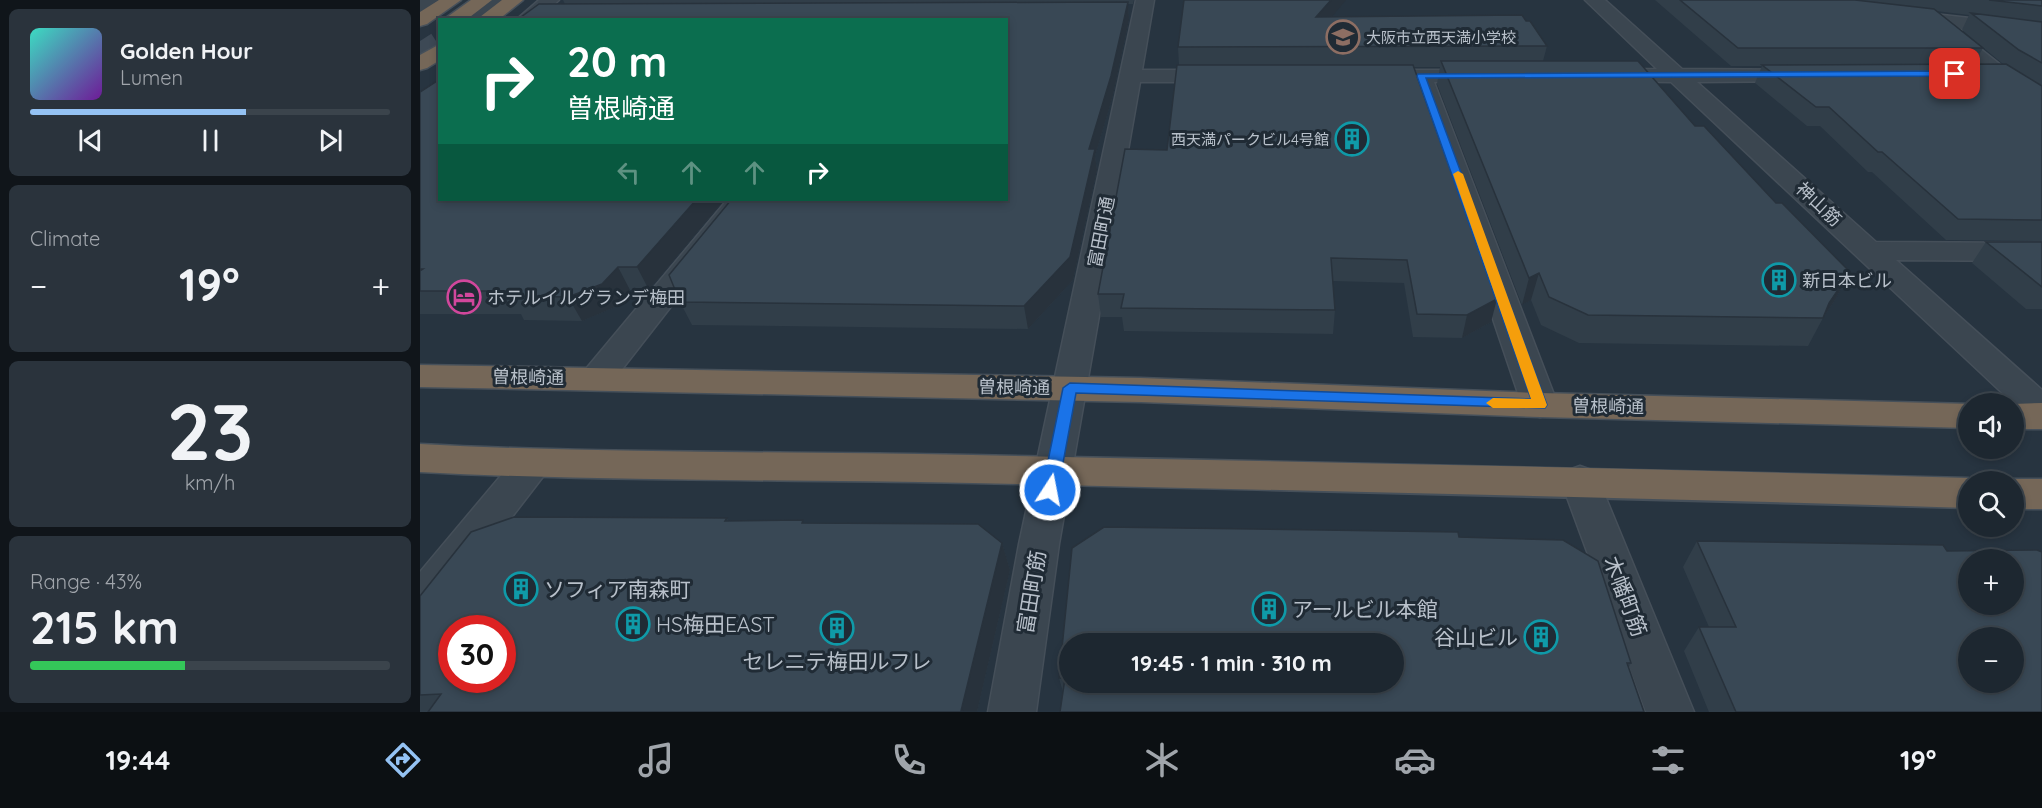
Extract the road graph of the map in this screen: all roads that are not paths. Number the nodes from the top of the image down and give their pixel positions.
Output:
1 (430, 0) edge
2 (452, 0) edge
3 (483, 0) edge
4 (500, 0) edge
5 (514, 0) edge
6 (1594, 0) edge
7 (1926, 0) edge
8 (420, 6) edge
9 (1144, 6) edge
10 (554, 9) edge
11 (1118, 12) edge
12 (1885, 15) edge
13 (455, 18) edge
14 (474, 18) edge
15 (488, 18) edge
16 (527, 18) edge
17 (420, 20) edge
18 (1933, 20) junction
19 (438, 29) edge
20 (2042, 32) edge
21 (420, 40) edge
22 (438, 51) edge
23 (420, 64) edge
24 (1965, 74) edge
25 (2000, 74) junction
26 (1823, 75) edge
27 (1131, 76) junction
28 (1235, 76) edge
29 (1351, 76) edge
30 (1421, 76) junction
31 (1503, 76) edge
32 (1585, 76) edge
33 (1676, 76) junction
34 (2042, 99) edge
35 (740, 201) edge
36 (1869, 251) junction
37 (2042, 252) edge
38 (420, 376) edge
39 (597, 378) junction
40 (1070, 388) junction
41 (1540, 405) junction
42 (2042, 410) edge
43 (1958, 415) edge
44 (2024, 416) edge
45 (2042, 416) edge
46 (420, 458) edge
47 (532, 464) junction
48 (1053, 472) junction
49 (1580, 481) junction
50 (1958, 493) edge
51 (2024, 494) edge
52 (2042, 494) edge
53 (420, 604) edge
54 (1012, 712) edge
55 (1670, 712) edge

1 - 8 street
2 - 17 highway
3 - 13 highway
4 - 14 street
5 - 15 highway
6 - 33 street, 神山筋
7 - 18 street
9 - 11 street
9 - 27 street
10 - 16 street
12 - 18 street
18 - 20 street
18 - 25 street
19 - 21 highway
22 - 23 highway
24 - 25 street
25 - 34 street
26 - 33 street
27 - 28 street
27 - 40 street, 富田町通
29 - 30 street
30 - 31 street
30 - 41 street
32 - 33 street
33 - 36 street, 神山筋
35 - 39 street
36 - 37 street
36 - 42 street, 神山筋
38 - 39 highway, 曽根崎通
39 - 40 highway, 曽根崎通
40 - 41 highway, 曽根崎通
40 - 48 street, 富田町通
41 - 43 highway, 曽根崎通
44 - 45 highway
46 - 47 highway
47 - 48 highway
47 - 53 street
48 - 49 highway
48 - 54 street, 富田町筋
49 - 50 highway
49 - 55 street, 木幡町筋
51 - 52 highway

